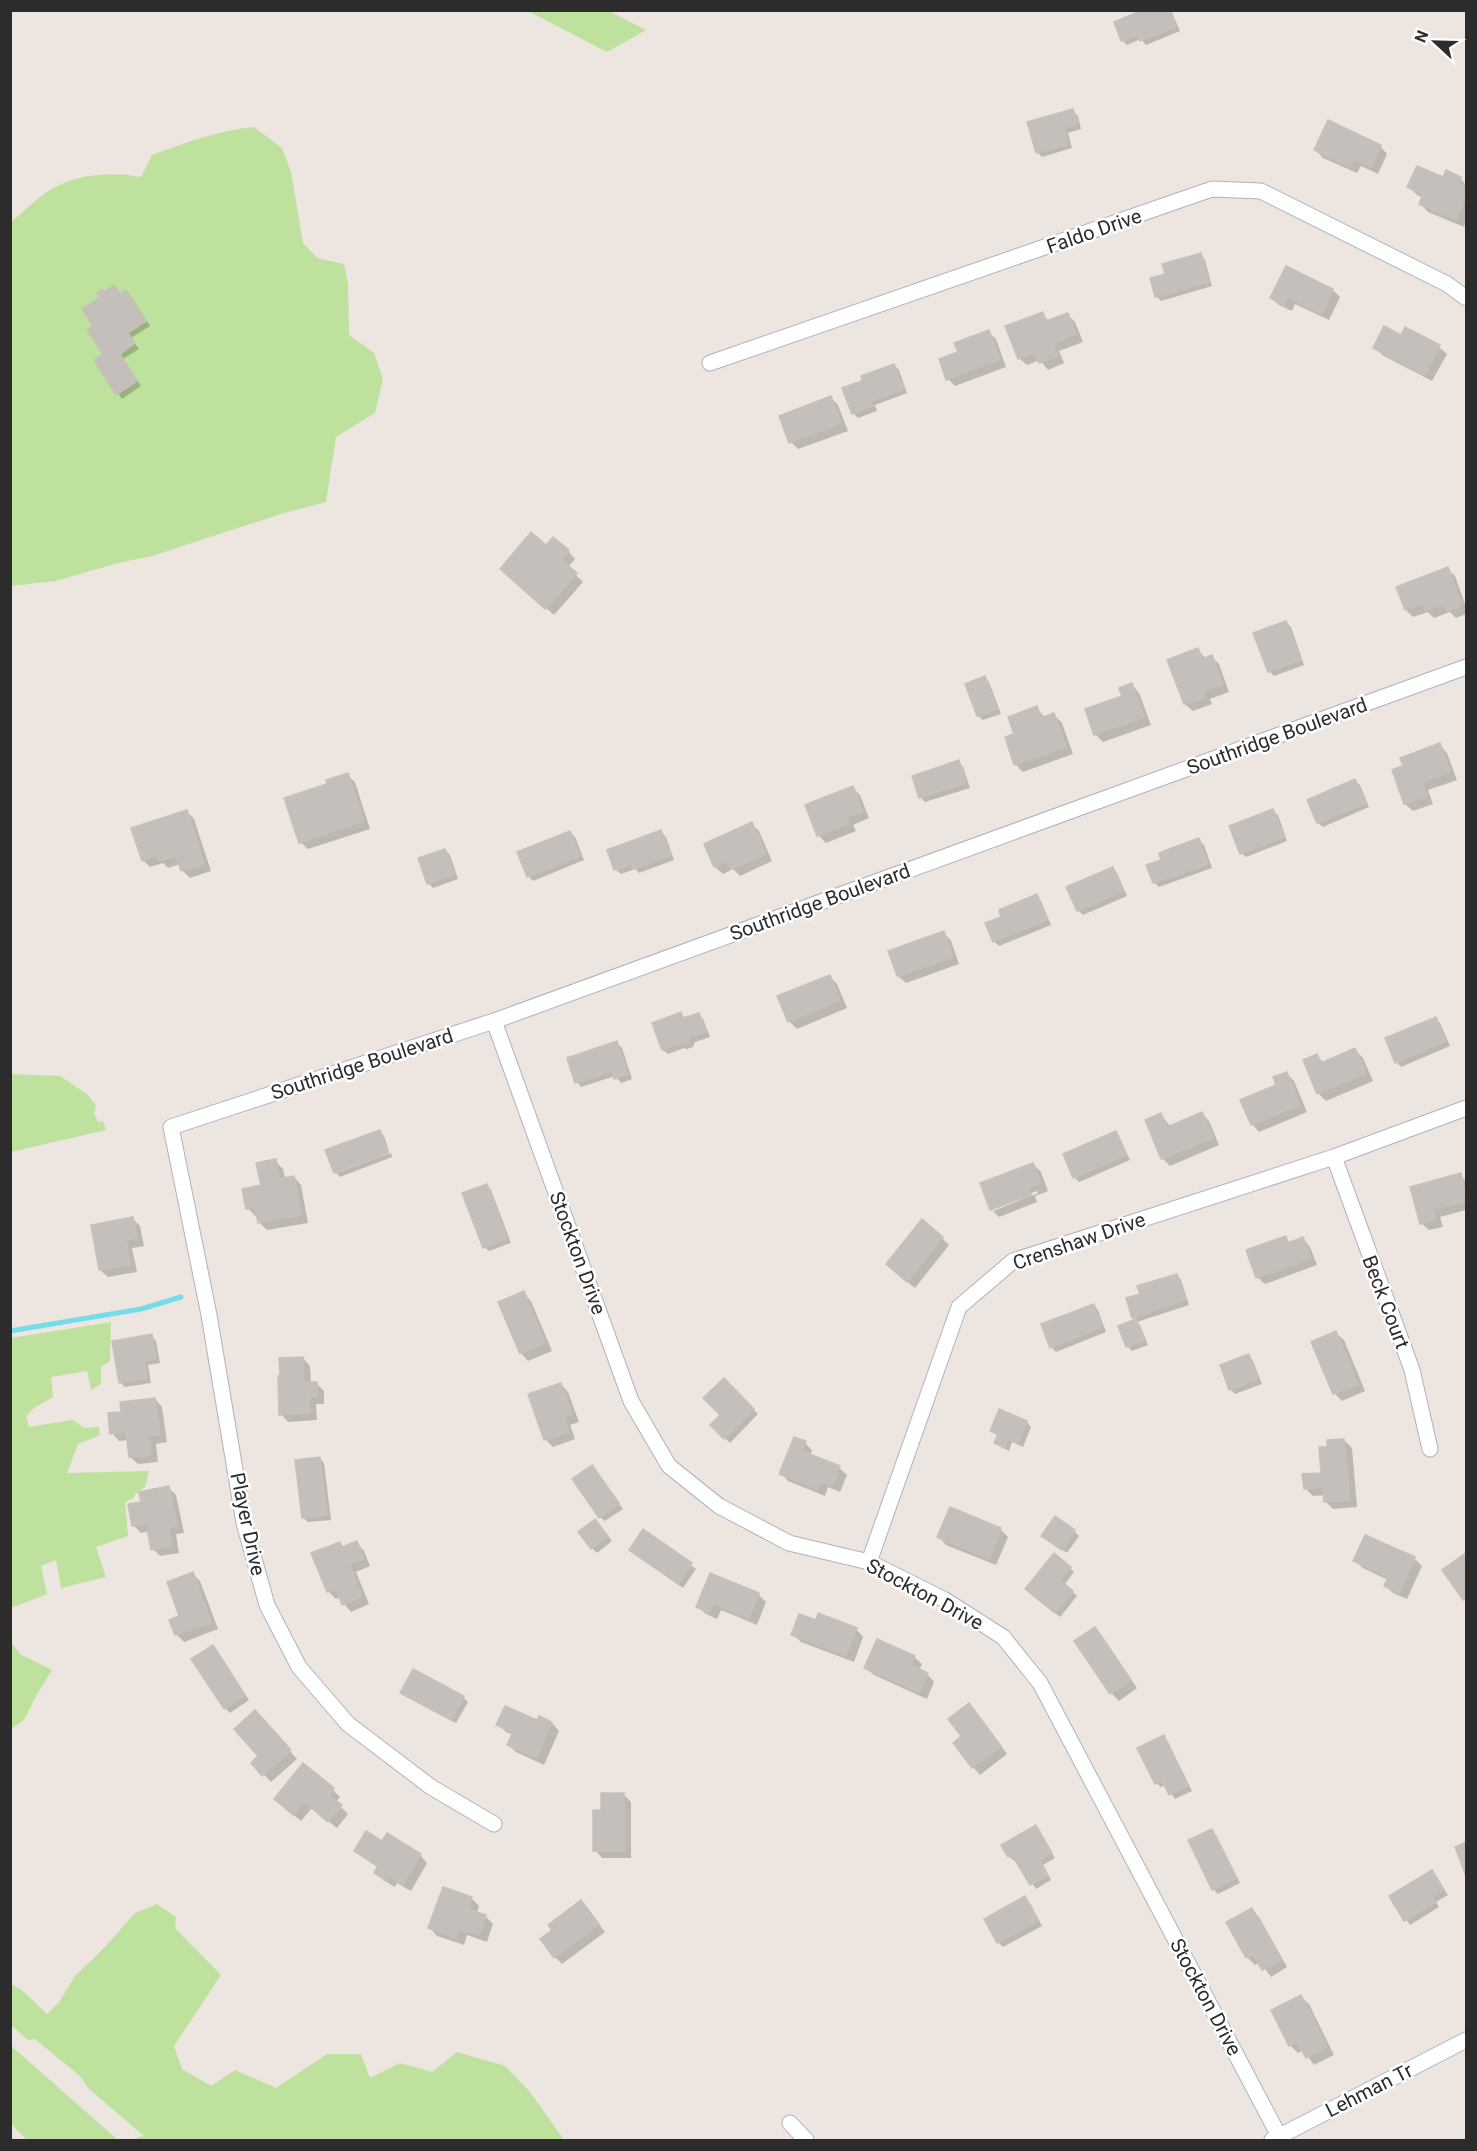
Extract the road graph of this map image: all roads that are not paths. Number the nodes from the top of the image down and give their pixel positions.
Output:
1 (1467, 298) edge
2 (710, 363) dead end
3 (1467, 667) edge
4 (494, 1021) junction
5 (1467, 1108) edge
6 (171, 1127) joint
7 (1334, 1157) junction
8 (1430, 1449) dead end
9 (869, 1562) junction
10 (494, 1824) dead end
11 (1467, 2040) edge
12 (790, 2123) dead end
13 (1275, 2138) edge
14 (806, 2140) edge

1 - 2 street, Faldo Drive
3 - 4 street, Southridge Boulevard
4 - 6 street, Southridge Boulevard
4 - 9 street, Stockton Drive
5 - 7 street, Crenshaw Drive
6 - 10 street, Player Drive
7 - 8 street, Beck Court
7 - 9 street, Crenshaw Drive
9 - 13 street, Stockton Drive
11 - 13 street, Lehman Tr
12 - 14 street

